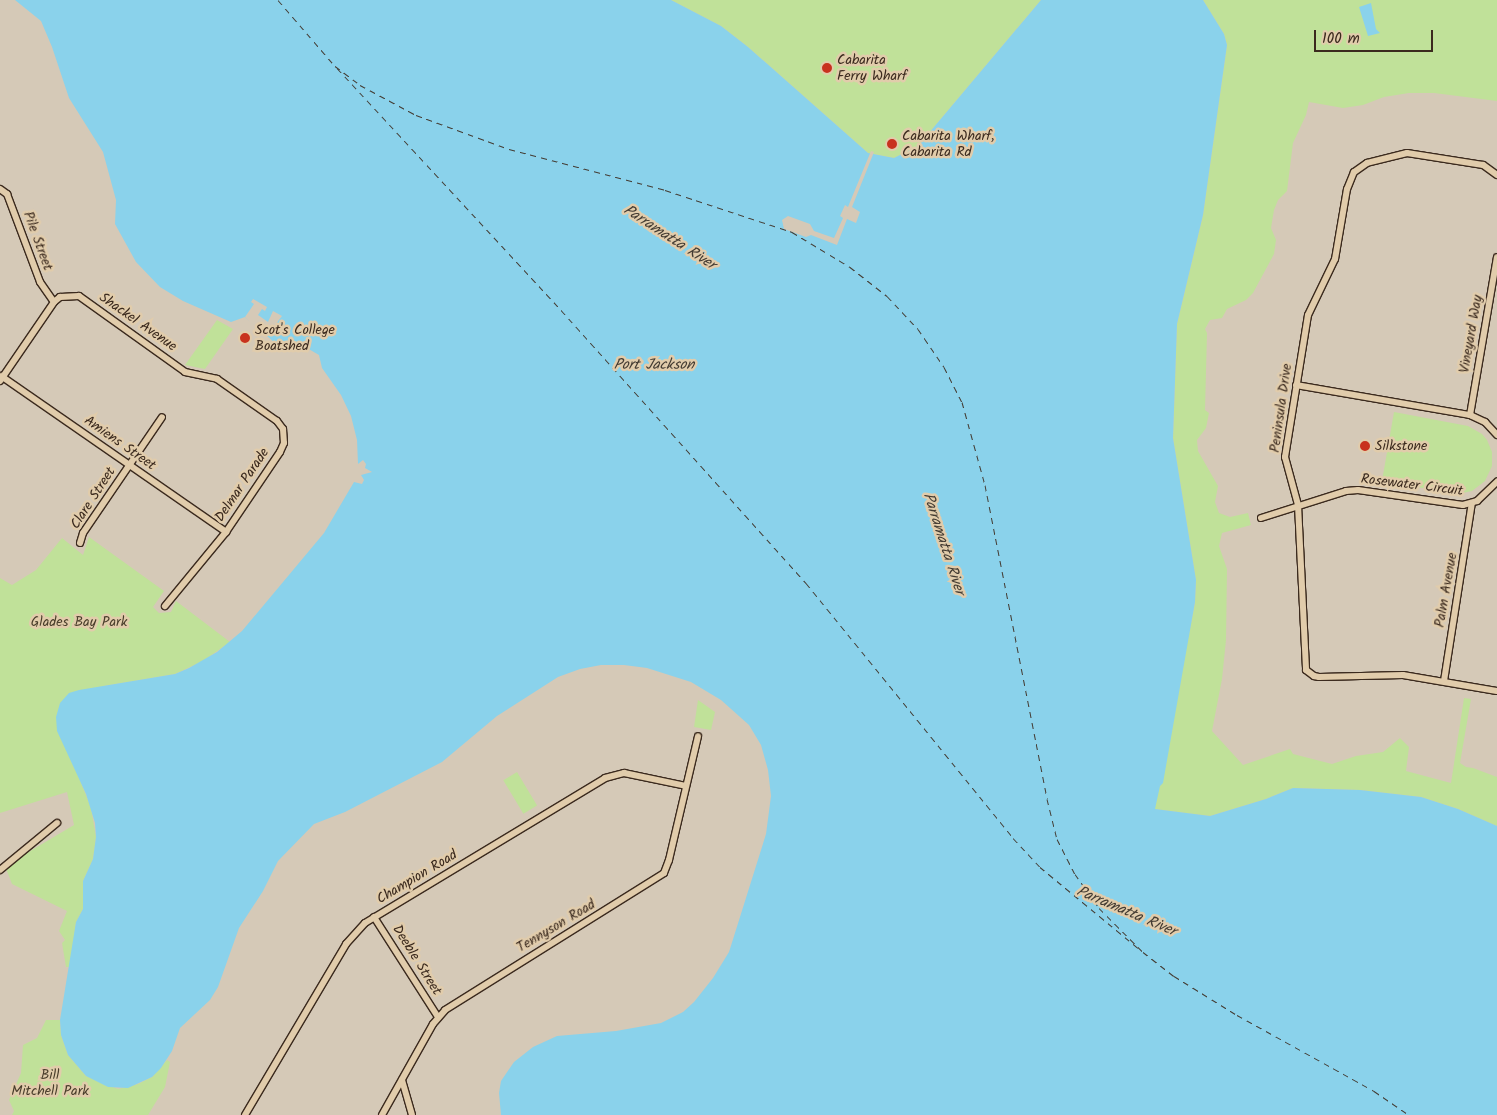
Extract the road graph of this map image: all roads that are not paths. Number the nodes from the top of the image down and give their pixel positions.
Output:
1 (1497, 175) edge
2 (0, 189) edge
3 (1497, 257) edge
4 (1496, 271) edge
5 (56, 299) junction
6 (200, 374) joint
7 (1, 378) edge
8 (1296, 385) junction
9 (1470, 415) junction
10 (162, 417) dead end
11 (1497, 435) edge
12 (129, 465) junction
13 (1497, 482) edge
14 (1472, 503) junction
15 (1298, 505) junction
16 (1260, 518) dead end
17 (226, 532) junction
18 (80, 543) dead end
19 (165, 606) dead end
20 (1444, 681) junction
21 (1497, 690) edge
22 (698, 736) dead end
23 (686, 786) junction
24 (57, 823) dead end
25 (0, 870) edge
26 (374, 917) junction
27 (438, 1017) junction
28 (402, 1080) junction
29 (245, 1115) edge
30 (382, 1115) edge
31 (412, 1115) edge

1 - 8 street, Peninsula Drive
2 - 5 street, Pile Street
3 - 4 street, Vineyard Way
4 - 9 street, Vineyard Way
5 - 6 street, Shackel Avenue
5 - 7 street
6 - 17 street, Delmar Parade
7 - 12 street, Amiens Street
8 - 9 street
8 - 15 street, Peninsula Drive
9 - 11 street
10 - 12 street, Clare Street
12 - 17 street, Amiens Street
12 - 18 street, Clare Street
13 - 14 street, Rosewater Circuit
14 - 15 street, Rosewater Circuit
14 - 20 street, Palm Avenue
15 - 16 street, Rosewater Circuit
15 - 20 street, Peninsula Drive
17 - 19 street, Delmar Parade
20 - 21 street, Peninsula Drive
22 - 23 street, Tennyson Road
23 - 26 street, Champion Road
23 - 27 street, Tennyson Road
24 - 25 street
26 - 27 street, Deeble Street
26 - 29 street, Champion Road
27 - 28 street, Tennyson Road
28 - 30 street, Tennyson Road
28 - 31 street

